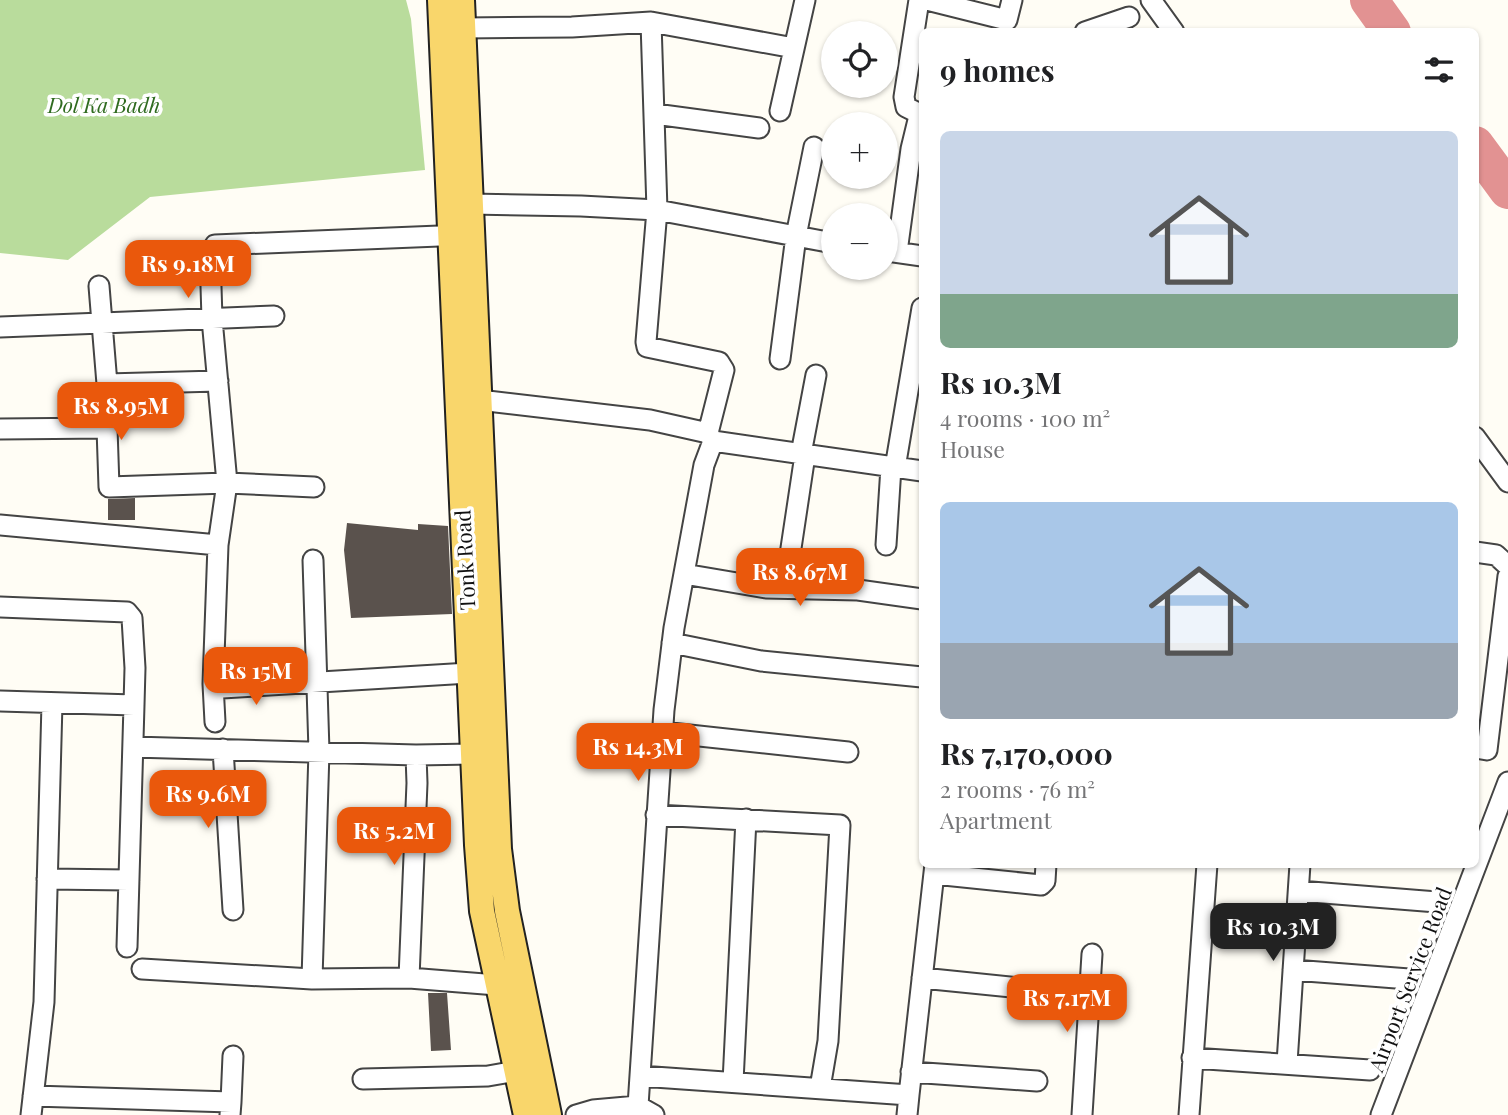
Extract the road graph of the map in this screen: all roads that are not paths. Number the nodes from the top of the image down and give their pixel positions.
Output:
1 (440, 0) edge
2 (461, 0) edge
3 (805, 0) edge
4 (919, 0) edge
5 (926, 0) edge
6 (1012, 0) edge
7 (1151, 0) edge
8 (1129, 18) dead end
9 (651, 22) junction
10 (463, 28) junction
11 (1010, 28) edge
12 (1098, 28) edge
13 (1171, 28) edge
14 (794, 48) junction
15 (780, 111) dead end
16 (655, 114) junction
17 (759, 128) dead end
18 (814, 148) dead end
19 (917, 150) edge
20 (471, 204) junction
21 (657, 210) junction
22 (898, 224) edge
23 (461, 235) junction
24 (796, 236) junction
25 (821, 241) edge
26 (898, 252) edge
27 (919, 256) edge
28 (99, 286) dead end
29 (274, 316) dead end
30 (212, 319) junction
31 (102, 323) junction
32 (919, 324) edge
33 (0, 327) edge
34 (780, 359) dead end
35 (816, 375) dead end
36 (219, 382) junction
37 (107, 384) junction
38 (479, 400) junction
39 (107, 428) junction
40 (0, 429) edge
41 (710, 437) junction
42 (1479, 441) edge
43 (803, 455) junction
44 (893, 467) junction
45 (1504, 468) edge
46 (919, 471) edge
47 (227, 483) junction
48 (314, 487) dead end
49 (0, 525) edge
50 (219, 545) junction
51 (886, 545) dead end
52 (1479, 553) edge
53 (313, 560) dead end
54 (1508, 566) edge
55 (684, 574) junction
56 (1508, 576) edge
57 (785, 588) junction
58 (919, 599) edge
59 (0, 607) edge
60 (672, 643) junction
61 (469, 673) junction
62 (919, 677) edge
63 (214, 684) junction
64 (318, 684) junction
65 (0, 701) edge
66 (52, 702) junction
67 (134, 705) junction
68 (215, 722) dead end
69 (662, 732) junction
70 (133, 747) junction
71 (223, 749) junction
72 (1479, 749) edge
73 (319, 751) junction
74 (848, 752) dead end
75 (473, 754) junction
76 (416, 755) junction
77 (1508, 782) edge
78 (656, 815) junction
79 (1502, 815) edge
80 (746, 819) junction
81 (1045, 868) edge
82 (1207, 868) edge
83 (1300, 868) edge
84 (934, 869) edge
85 (47, 879) junction
86 (129, 880) junction
87 (1298, 891) junction
88 (1437, 902) dead end
89 (233, 910) dead end
90 (127, 947) dead end
91 (1091, 954) dead end
92 (142, 970) dead end
93 (1293, 970) junction
94 (409, 978) junction
95 (922, 978) junction
96 (312, 979) junction
97 (1409, 979) dead end
98 (497, 985) junction
99 (1020, 988) dead end
100 (233, 1056) dead end
101 (1192, 1058) junction
102 (1287, 1063) junction
103 (1370, 1070) dead end
104 (516, 1071) junction
105 (911, 1072) junction
106 (640, 1076) junction
107 (363, 1079) dead end
108 (1037, 1081) dead end
109 (733, 1082) junction
110 (820, 1088) junction
111 (909, 1095) junction
112 (32, 1106) edge
113 (231, 1108) edge
114 (646, 1111) edge
115 (526, 1115) edge
116 (548, 1115) edge
117 (576, 1115) edge
118 (907, 1115) edge
119 (1082, 1115) edge
120 (1189, 1115) edge
121 (1381, 1115) edge

1 - 23 main road, Tonk Road
2 - 10 main road, Tonk Road
3 - 14 street
4 - 19 street
5 - 11 street
6 - 11 street
7 - 13 street
8 - 12 street
9 - 10 street
9 - 14 street
9 - 16 street
10 - 20 main road, Tonk Road
14 - 15 street
16 - 17 street
16 - 21 street
18 - 24 street
19 - 22 street
20 - 21 street
20 - 23 main road, Tonk Road
21 - 24 street
21 - 41 street
23 - 30 street
23 - 38 main road, Tonk Road
23 - 61 main road, Tonk Road
24 - 25 street
24 - 34 street
26 - 27 street
28 - 31 street
29 - 30 street
30 - 31 street
30 - 36 street
31 - 33 street
31 - 37 street
32 - 44 street
35 - 43 street
36 - 37 street
36 - 47 street
37 - 39 street
38 - 41 street
38 - 116 main road, Tonk Road
39 - 40 street
39 - 47 street
41 - 43 street
41 - 55 street
42 - 45 street
43 - 44 street
43 - 57 street
44 - 46 street
44 - 51 street
47 - 48 street
47 - 50 street
49 - 50 street
50 - 63 street
52 - 54 street
53 - 64 street
55 - 57 street
55 - 60 street
56 - 72 street
57 - 58 street
59 - 67 street
60 - 62 street
60 - 69 street
61 - 64 street
61 - 75 main road, Tonk Road
63 - 64 street
63 - 68 street
64 - 73 street
65 - 66 street
66 - 67 street
66 - 85 street
67 - 70 street
69 - 74 street
69 - 78 street
70 - 71 street
70 - 86 street
71 - 73 street
71 - 89 street
73 - 76 street
73 - 96 street
75 - 76 street
75 - 98 main road, Tonk Road
76 - 94 street
77 - 79 street, Airport Service Road
78 - 80 street
78 - 106 street
79 - 121 street, Airport Service Road
80 - 109 street
80 - 110 street
81 - 84 street
82 - 101 street
83 - 87 street
84 - 95 street
85 - 86 street
85 - 112 street
86 - 90 street
87 - 88 street
87 - 93 street
91 - 119 street
92 - 96 street
93 - 97 street
93 - 102 street
94 - 96 street
94 - 98 street
95 - 99 street
95 - 105 street
98 - 104 main road, Tonk Road
100 - 113 street
101 - 102 street
101 - 120 street
102 - 103 street
104 - 107 street
104 - 115 main road, Tonk Road
105 - 108 street
105 - 111 street
106 - 109 street
106 - 114 street
109 - 110 street
110 - 111 street
111 - 118 street
112 - 113 street
114 - 117 street

